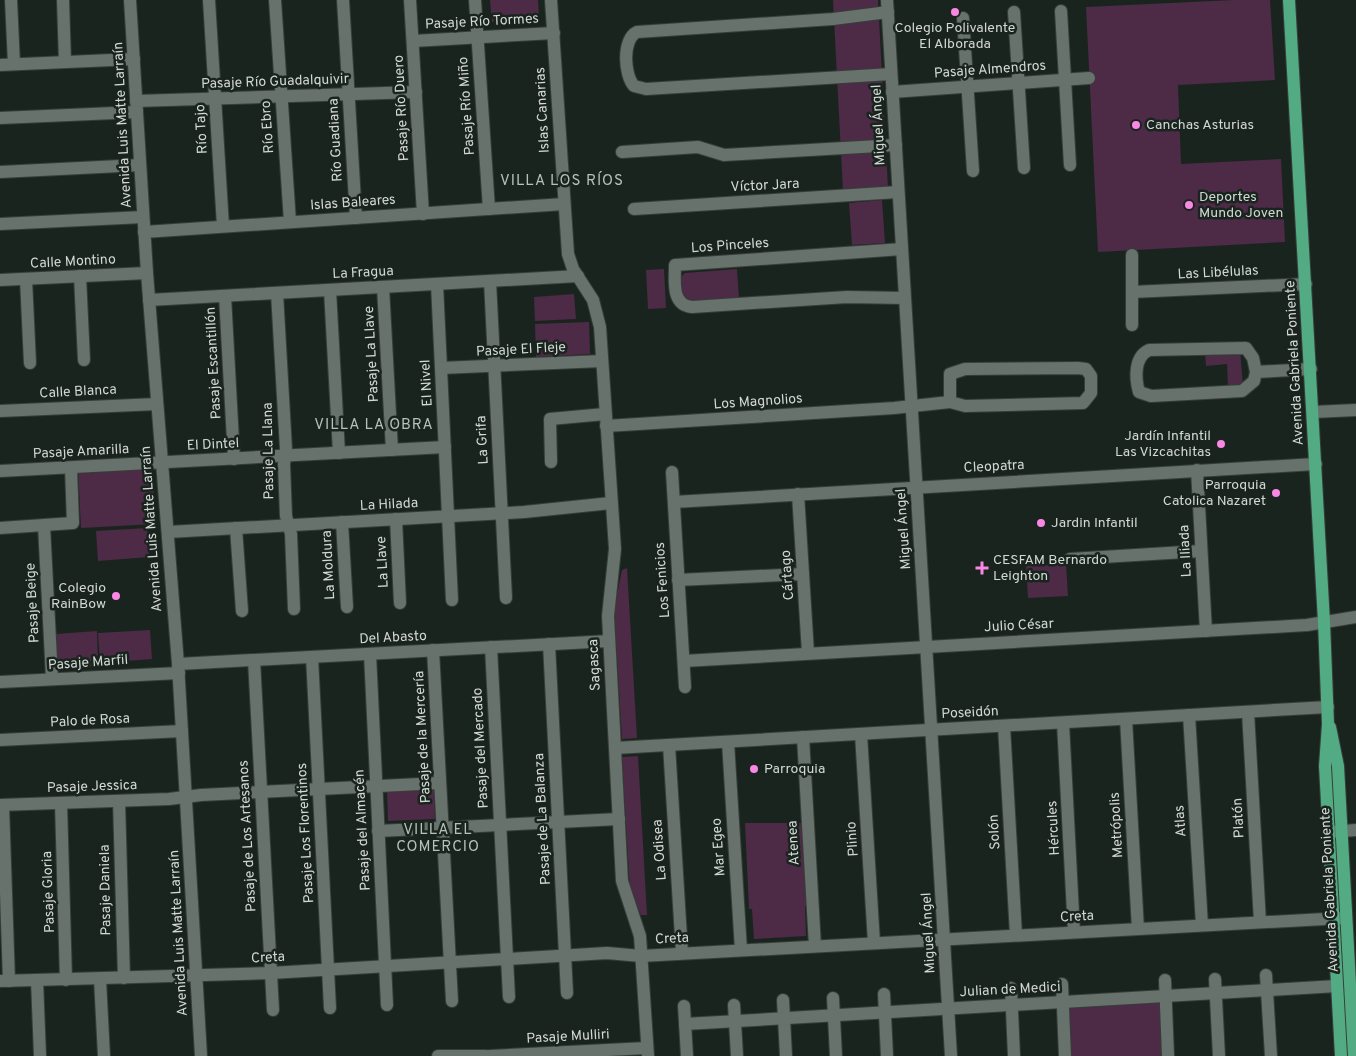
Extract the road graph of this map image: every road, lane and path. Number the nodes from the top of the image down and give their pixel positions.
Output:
1 (11, 0) edge
2 (63, 0) edge
3 (130, 0) edge
4 (209, 0) edge
5 (275, 0) edge
6 (343, 0) edge
7 (410, 0) edge
8 (476, 0) edge
9 (551, 0) edge
10 (1289, 0) edge
11 (888, 6) edge
12 (1061, 11) dead end
13 (1014, 12) dead end
14 (963, 18) dead end
15 (554, 33) junction
16 (478, 37) junction
17 (412, 41) junction
18 (134, 59) junction
19 (65, 62) junction
20 (14, 64) junction
21 (0, 65) edge
22 (892, 74) junction
23 (1089, 78) dead end
24 (1065, 80) junction
25 (1018, 83) junction
26 (968, 87) junction
27 (416, 92) junction
28 (892, 92) junction
29 (348, 94) junction
30 (281, 97) junction
31 (215, 99) junction
32 (137, 107) junction
33 (0, 118) edge
34 (896, 145) junction
35 (622, 152) dead end
36 (140, 165) junction
37 (1070, 165) dead end
38 (1024, 168) dead end
39 (973, 170) dead end
40 (0, 172) edge
41 (898, 192) junction
42 (564, 204) junction
43 (489, 209) junction
44 (634, 209) dead end
45 (423, 214) junction
46 (143, 217) junction
47 (356, 218) junction
48 (290, 222) junction
49 (0, 224) edge
50 (223, 226) junction
51 (144, 232) junction
52 (902, 249) junction
53 (1132, 255) dead end
54 (147, 273) junction
55 (80, 276) junction
56 (578, 276) junction
57 (26, 279) junction
58 (0, 280) edge
59 (490, 281) junction
60 (437, 284) junction
61 (1306, 284) junction
62 (383, 287) junction
63 (330, 290) junction
64 (1132, 292) junction
65 (277, 293) junction
66 (225, 296) junction
67 (905, 298) junction
68 (149, 300) junction
69 (1132, 325) dead end
70 (84, 360) dead end
71 (602, 361) junction
72 (30, 363) dead end
73 (494, 366) junction
74 (441, 368) junction
75 (1311, 369) junction
76 (1256, 372) junction
77 (950, 402) junction
78 (158, 404) junction
79 (911, 405) junction
80 (1356, 410) edge
81 (0, 411) edge
82 (1314, 412) junction
83 (606, 420) junction
84 (445, 447) junction
85 (392, 450) junction
86 (339, 453) junction
87 (285, 456) junction
88 (234, 459) junction
89 (551, 462) dead end
90 (162, 463) junction
91 (1316, 464) junction
92 (71, 468) junction
93 (1197, 470) junction
94 (0, 471) edge
95 (672, 472) dead end
96 (916, 486) junction
97 (798, 494) junction
98 (674, 502) junction
99 (611, 503) junction
100 (502, 513) junction
101 (448, 516) junction
102 (396, 519) junction
103 (342, 522) junction
104 (289, 525) junction
105 (44, 526) junction
106 (0, 528) edge
107 (236, 528) junction
108 (168, 532) junction
109 (1202, 551) junction
110 (1070, 559) dead end
111 (803, 574) junction
112 (678, 580) junction
113 (506, 598) dead end
114 (452, 600) dead end
115 (400, 603) dead end
116 (347, 607) dead end
117 (294, 608) dead end
118 (242, 611) dead end
119 (1356, 617) edge
120 (1324, 622) junction
121 (1206, 631) junction
122 (609, 641) junction
123 (549, 644) junction
124 (491, 647) junction
125 (927, 647) junction
126 (433, 650) junction
127 (370, 654) junction
128 (808, 654) junction
129 (312, 657) junction
130 (254, 660) junction
131 (684, 660) junction
132 (178, 668) junction
133 (52, 678) junction
134 (0, 682) edge
135 (685, 687) dead end
136 (1328, 707) junction
137 (1248, 712) junction
138 (1189, 715) junction
139 (1126, 719) junction
140 (1063, 723) junction
141 (1004, 726) junction
142 (932, 730) junction
143 (182, 731) junction
144 (862, 734) junction
145 (804, 737) junction
146 (0, 740) edge
147 (728, 742) junction
148 (669, 745) junction
149 (615, 748) junction
150 (440, 783) junction
151 (376, 786) junction
152 (319, 789) junction
153 (261, 792) junction
154 (186, 797) junction
155 (119, 801) junction
156 (61, 803) junction
157 (1, 805) edge
158 (619, 819) junction
159 (558, 822) junction
160 (500, 825) junction
161 (443, 828) junction
162 (1356, 830) edge
163 (378, 831) junction
164 (1336, 832) junction
165 (1340, 918) junction
166 (1260, 922) junction
167 (1202, 925) junction
168 (1138, 929) junction
169 (1074, 932) junction
170 (1016, 935) junction
171 (944, 939) junction
172 (874, 943) junction
173 (815, 946) junction
174 (741, 950) junction
175 (682, 953) junction
176 (565, 955) junction
177 (641, 956) junction
178 (507, 959) junction
179 (450, 962) junction
180 (385, 966) junction
181 (328, 969) junction
182 (271, 973) junction
183 (1266, 975) dead end
184 (196, 976) junction
185 (100, 978) junction
186 (124, 978) junction
187 (1215, 979) dead end
188 (37, 980) junction
189 (66, 980) junction
190 (1165, 980) dead end
191 (4, 981) edge
192 (1062, 984) dead end
193 (1338, 986) junction
194 (1011, 988) dead end
195 (1267, 990) junction
196 (567, 993) dead end
197 (1216, 993) junction
198 (884, 994) dead end
199 (1165, 996) junction
200 (509, 997) dead end
201 (833, 998) dead end
202 (783, 1000) dead end
203 (452, 1002) dead end
204 (1062, 1002) junction
205 (387, 1005) dead end
206 (734, 1005) dead end
207 (1012, 1005) junction
208 (684, 1006) dead end
209 (1354, 1006) edge
210 (330, 1008) dead end
211 (948, 1009) junction
212 (273, 1010) dead end
213 (885, 1012) junction
214 (834, 1015) junction
215 (784, 1018) junction
216 (735, 1021) junction
217 (685, 1024) junction
218 (648, 1052) edge
219 (40, 1056) edge
220 (104, 1056) edge
221 (201, 1056) edge
222 (438, 1056) edge
223 (486, 1056) edge
224 (490, 1056) edge
225 (687, 1056) edge
226 (737, 1056) edge
227 (786, 1056) edge
228 (836, 1056) edge
229 (887, 1056) edge
230 (951, 1056) edge
231 (1014, 1056) edge
232 (1065, 1056) edge
233 (1168, 1056) edge
234 (1219, 1056) edge
235 (1271, 1056) edge
236 (1342, 1056) edge
237 (1354, 1056) edge

1 - 20 street
2 - 19 street
3 - 18 street, Avenida Luis Matte Larraín
4 - 31 street, Río Tajo
5 - 30 street, Río Ebro
6 - 29 street, Río Guadiana
7 - 17 street, Pasaje Río Duero
8 - 16 street, Pasaje Río Miño
9 - 15 street, Islas Canarias
10 - 61 main road, Avenida Gabriela Poniente
11 - 22 street, Miguel Ángel
11 - 22 street
12 - 24 street
13 - 25 street
14 - 26 street
15 - 16 street, Pasaje Río Tormes
15 - 42 street, Islas Canarias
16 - 17 street, Pasaje Río Tormes
16 - 43 street, Pasaje Río Miño
17 - 27 street, Pasaje Río Duero
18 - 19 street
18 - 32 street, Avenida Luis Matte Larraín
19 - 20 street
20 - 21 street
22 - 28 street, Miguel Ángel
23 - 24 street, Pasaje Almendros
24 - 25 street, Pasaje Almendros
24 - 37 street
25 - 26 street, Pasaje Almendros
25 - 38 street
26 - 28 street, Pasaje Almendros
26 - 39 street
27 - 29 street, Pasaje Río Guadalquivir
27 - 45 street, Pasaje Río Duero
28 - 34 street, Miguel Ángel
29 - 30 street, Pasaje Río Guadalquivir
29 - 47 street, Río Guadiana
30 - 31 street, Pasaje Río Guadalquivir
30 - 48 street, Río Ebro
31 - 32 street, Pasaje Río Guadalquivir
31 - 50 street, Río Tajo
32 - 33 street, Pasaje Río Guadalquivir
32 - 36 street, Avenida Luis Matte Larraín
34 - 35 street
34 - 41 street, Miguel Ángel
36 - 40 street
36 - 46 street, Avenida Luis Matte Larraín
41 - 44 street, Víctor Jara
41 - 52 street, Miguel Ángel
42 - 43 street, Islas Baleares
42 - 56 street, Islas Canarias
43 - 45 street, Islas Baleares
45 - 47 street, Islas Baleares
46 - 49 street
46 - 51 street, Avenida Luis Matte Larraín
47 - 48 street, Islas Baleares
48 - 50 street, Islas Baleares
50 - 51 street, Islas Baleares
51 - 54 street, Avenida Luis Matte Larraín
52 - 67 street, Miguel Ángel
52 - 67 street, Los Pinceles
53 - 64 street
54 - 55 street, Calle Montino
54 - 68 street, Avenida Luis Matte Larraín
55 - 57 street, Calle Montino
55 - 70 street
56 - 59 street, La Fragua
56 - 71 street, Sagasca
57 - 58 street, Calle Montino
57 - 72 street
59 - 60 street, La Fragua
59 - 73 street, La Grifa
60 - 62 street, La Fragua
60 - 74 street, El Nivel
61 - 64 street, Las Libélulas
61 - 75 main road, Avenida Gabriela Poniente
62 - 63 street, La Fragua
62 - 85 street, Pasaje La Llave
63 - 65 street, La Fragua
63 - 86 street
64 - 69 street
65 - 66 street, La Fragua
65 - 87 street, Pasaje La Llana
66 - 68 street, La Fragua
66 - 88 street, Pasaje Escantillón
67 - 79 street, Miguel Ángel
68 - 78 street, Avenida Luis Matte Larraín
71 - 73 street, Pasaje El Fleje
71 - 83 street, Sagasca
73 - 74 street, Pasaje El Fleje
73 - 100 street, La Grifa
74 - 84 street, El Nivel
75 - 76 street
75 - 82 main road, Avenida Gabriela Poniente
76 - 76 street
77 - 77 street, Los Magnolios
77 - 79 street, Los Magnolios
78 - 81 street, Calle Blanca
78 - 90 street, Avenida Luis Matte Larraín
79 - 83 street, Los Magnolios
79 - 96 street, Miguel Ángel
80 - 82 street
82 - 91 main road, Avenida Gabriela Poniente
83 - 89 street, Los Magnolios
83 - 99 street, Sagasca
84 - 85 street, El Dintel
84 - 101 street, El Nivel
85 - 86 street, El Dintel
86 - 87 street, El Dintel
87 - 88 street, El Dintel
87 - 104 street, Pasaje La Llana
88 - 90 street, El Dintel
90 - 92 street, Pasaje Amarilla
90 - 108 street, Avenida Luis Matte Larraín
91 - 93 street, Cleopatra
91 - 120 main road, Avenida Gabriela Poniente
92 - 94 street, Pasaje Amarilla
92 - 105 street
93 - 96 street, Cleopatra
93 - 109 street, La Iliada
95 - 98 street, Los Fenicios
96 - 97 street, Cleopatra
96 - 125 street, Miguel Ángel
97 - 98 street, Cleopatra
97 - 111 street, Cártago
98 - 112 street, Los Fenicios
99 - 100 street, La Hilada
99 - 122 street, Sagasca
100 - 101 street, La Hilada
100 - 113 street, La Grifa
101 - 102 street, La Hilada
101 - 114 street, El Nivel
102 - 103 street, La Hilada
102 - 115 street, La Llave
103 - 104 street, La Hilada
103 - 116 street, La Moldura
104 - 107 street, La Hilada
104 - 117 street, Pasaje La Llana
105 - 106 street
105 - 133 street, Pasaje Beige
107 - 108 street, La Hilada
107 - 118 street
108 - 132 street, Avenida Luis Matte Larraín
109 - 110 street
109 - 121 street, La Iliada
111 - 112 street
111 - 128 street, Cártago
112 - 131 street, Los Fenicios
119 - 120 street, Julio César
120 - 121 street, Julio César
120 - 136 main road, Avenida Gabriela Poniente
121 - 125 street, Julio César
122 - 123 street, Del Abasto
122 - 149 street, Sagasca
123 - 124 street, Del Abasto
123 - 159 street, Pasaje de La Balanza
124 - 126 street, Del Abasto
124 - 160 street, Pasaje del Mercado
125 - 128 street, Julio César
125 - 142 street, Miguel Ángel
126 - 127 street, Del Abasto
126 - 150 street, Pasaje de la Mercería
127 - 129 street, Del Abasto
127 - 151 street, Pasaje del Almacén
128 - 131 street, Julio César
129 - 130 street, Del Abasto
129 - 152 street, Pasaje Los Florentinos
130 - 132 street, Del Abasto
130 - 153 street, Pasaje de Los Artesanos
131 - 135 street, Los Fenicios
132 - 133 street, Pasaje Marfil
132 - 143 street, Avenida Luis Matte Larraín
133 - 134 street, Pasaje Marfil
136 - 137 street, Poseidón
136 - 164 main road, Avenida Gabriela Poniente
137 - 138 street, Poseidón
137 - 166 street, Platón
138 - 139 street, Poseidón
138 - 167 street, Atlas
139 - 140 street, Poseidón
139 - 168 street, Metrópolis
140 - 141 street, Poseidón
140 - 169 street, Hércules
141 - 142 street, Poseidón
141 - 170 street, Solón
142 - 144 street, Poseidón
142 - 171 street, Miguel Ángel
143 - 146 street, Palo de Rosa
143 - 154 street, Avenida Luis Matte Larraín
144 - 145 street, Poseidón
144 - 172 street, Plinio
145 - 147 street, Poseidón
145 - 173 street, Atenea
147 - 148 street, Poseidón
147 - 174 street, Mar Egeo
148 - 149 street, Poseidón
148 - 175 street, La Odisea
149 - 158 street, Sagasca
150 - 151 street, Pasaje Jessica
150 - 161 street, Pasaje de la Mercería
151 - 152 street, Pasaje Jessica
151 - 163 street, Pasaje del Almacén
152 - 153 street, Pasaje Jessica
152 - 181 street, Pasaje Los Florentinos
153 - 154 street, Pasaje Jessica
153 - 182 street, Pasaje de Los Artesanos
154 - 155 street, Pasaje Jessica
154 - 184 street, Avenida Luis Matte Larraín
155 - 156 street, Pasaje Jessica
155 - 186 street, Pasaje Daniela
156 - 157 street, Pasaje Jessica
156 - 189 street, Pasaje Gloria
157 - 191 street
158 - 159 street
158 - 177 street, Sagasca
159 - 160 street
159 - 176 street, Pasaje de La Balanza
160 - 161 street
160 - 178 street, Pasaje del Mercado
161 - 163 street
161 - 179 street, Pasaje de la Mercería
162 - 164 street
163 - 180 street, Pasaje del Almacén
164 - 165 main road, Avenida Gabriela Poniente
165 - 166 street, Creta
165 - 193 main road, Avenida Gabriela Poniente
165 - 209 main road, Avenida Gabriela Poniente
166 - 167 street, Creta
167 - 168 street, Creta
168 - 169 street, Creta
169 - 170 street, Creta
170 - 171 street, Creta
171 - 172 street, Creta
171 - 211 street, Miguel Ángel
172 - 173 street, Creta
173 - 174 street, Creta
174 - 175 street, Creta
175 - 177 street, Creta
176 - 177 street, Creta
176 - 178 street, Creta
176 - 196 street, Pasaje de La Balanza
177 - 218 street, Sagasca
178 - 179 street, Creta
178 - 200 street, Pasaje del Mercado
179 - 180 street, Creta
179 - 203 street, Pasaje de la Mercería
180 - 181 street, Creta
180 - 205 street, Pasaje del Almacén
181 - 182 street, Creta
181 - 210 street, Pasaje Los Florentinos
182 - 184 street, Creta
182 - 212 street, Pasaje de Los Artesanos
183 - 195 street
184 - 186 street, Creta
184 - 221 street, Avenida Luis Matte Larraín
185 - 186 street, Creta
185 - 189 street, Creta
185 - 220 street
187 - 197 street
188 - 189 street, Creta
188 - 191 street, Creta
188 - 219 street
190 - 199 street
192 - 204 street
193 - 195 street, Julian de Medici
193 - 236 main road, Avenida Gabriela Poniente
194 - 207 street
195 - 197 street, Julian de Medici
195 - 235 street
197 - 199 street, Julian de Medici
197 - 234 street
198 - 213 street
199 - 204 street, Julian de Medici
199 - 233 street
201 - 214 street
202 - 215 street
204 - 207 street, Julian de Medici
204 - 232 street
206 - 216 street
207 - 211 street, Julian de Medici
207 - 231 street
208 - 217 street
209 - 237 main road, Avenida Gabriela Poniente
211 - 213 street, Julian de Medici
211 - 230 street, Miguel Ángel
213 - 214 street, Julian de Medici
213 - 229 street
214 - 215 street, Julian de Medici
214 - 228 street
215 - 216 street, Julian de Medici
215 - 227 street
216 - 217 street, Julian de Medici
216 - 226 street
217 - 225 street
218 - 224 street, Pasaje Mulliri
222 - 223 street

